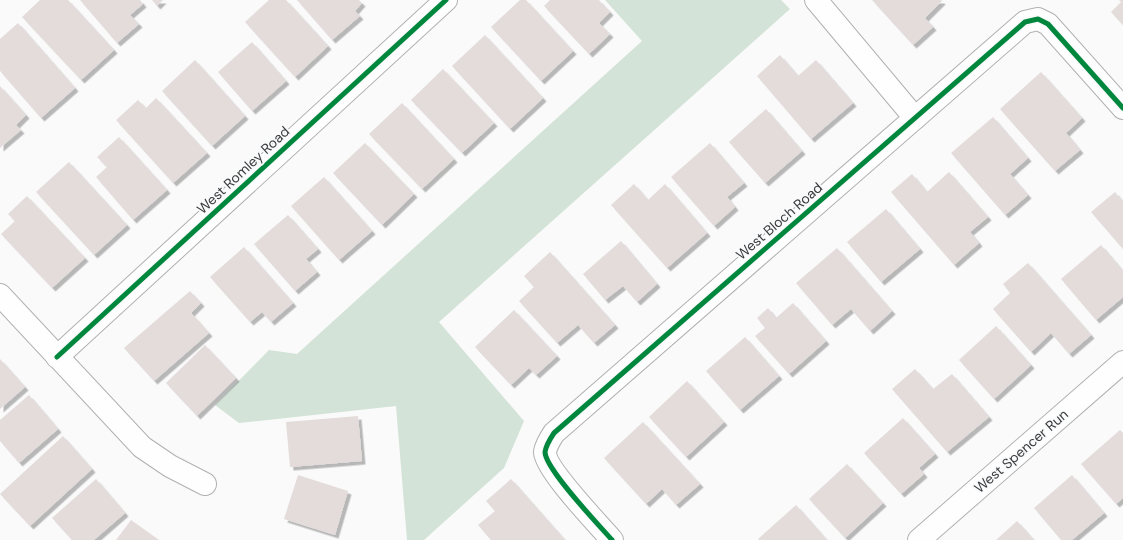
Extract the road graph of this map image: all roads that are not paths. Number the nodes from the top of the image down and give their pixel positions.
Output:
1 (446, 0) edge
2 (816, 0) edge
3 (1123, 108) edge
4 (915, 118) junction
5 (0, 295) edge
6 (57, 357) junction
7 (1123, 362) edge
8 (205, 484) dead end
9 (612, 540) edge
10 (919, 540) edge

1 - 6 street, West Romley Road
2 - 4 street
3 - 4 street, West Bloch Road
4 - 9 street, West Bloch Road
5 - 6 street
6 - 8 street
7 - 10 street, West Spencer Run

